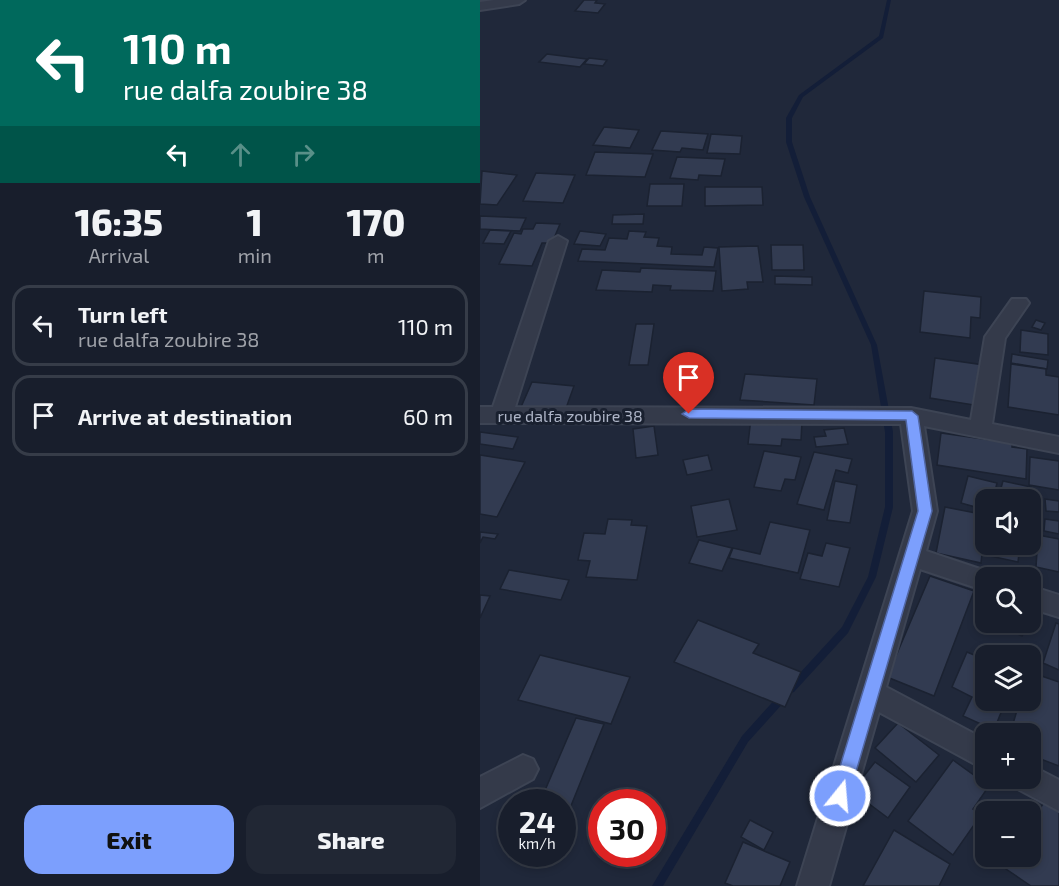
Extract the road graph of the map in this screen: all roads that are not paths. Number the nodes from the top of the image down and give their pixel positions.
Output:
1 (519, 0) edge
2 (480, 6) edge
3 (558, 241) dead end
4 (1018, 303) dead end
5 (490, 415) edge
6 (912, 416) junction
7 (980, 429) junction
8 (1059, 445) edge
9 (911, 556) junction
10 (975, 577) edge
11 (1041, 600) edge
12 (1059, 606) edge
13 (871, 693) junction
14 (975, 750) edge
15 (523, 769) dead end
16 (1041, 786) edge
17 (480, 793) edge
18 (1059, 796) edge
19 (818, 884) edge

1 - 2 street
3 - 5 street
4 - 7 street
5 - 6 street, rue dalfa zoubire 38
6 - 7 street, rue dalfa zoubire 38
6 - 9 street
7 - 8 street, rue dalfa zoubire 38
9 - 10 street
9 - 13 street
11 - 12 street
13 - 14 street
13 - 19 street
15 - 17 street
16 - 18 street

